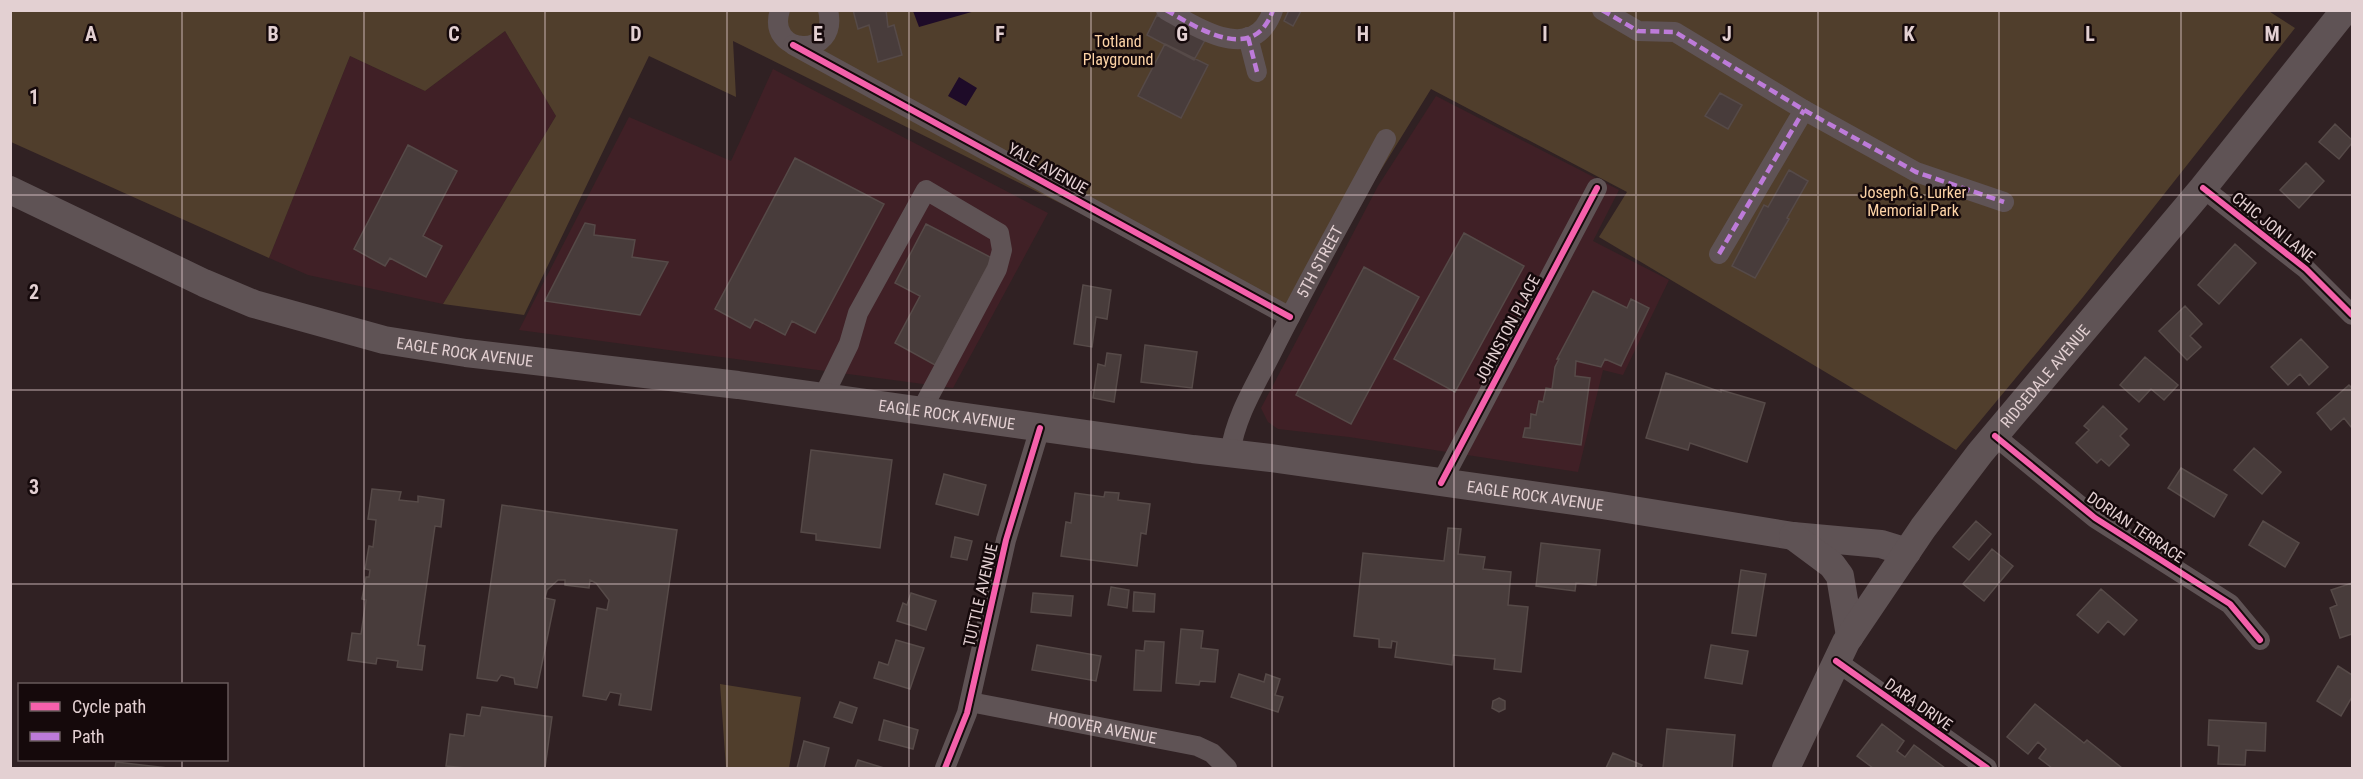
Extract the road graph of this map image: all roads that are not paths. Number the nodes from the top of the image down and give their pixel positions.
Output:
1 (780, 10) edge
2 (828, 10) edge
3 (1166, 10) edge
4 (1274, 10) edge
5 (1602, 10) edge
6 (2344, 10) edge
7 (1248, 37) junction
8 (793, 45) junction
9 (1257, 72) dead end
10 (1804, 110) junction
11 (1386, 139) dead end
12 (1597, 188) dead end
13 (2203, 188) junction
14 (10, 190) edge
15 (2004, 202) dead end
16 (1719, 254) dead end
17 (2352, 315) edge
18 (1290, 317) junction
19 (823, 397) junction
20 (921, 411) junction
21 (1040, 428) junction
22 (1995, 436) junction
23 (1230, 453) junction
24 (1441, 483) junction
25 (1793, 536) junction
26 (1907, 552) junction
27 (1850, 636) junction
28 (2260, 640) dead end
29 (1836, 662) junction
30 (970, 702) junction
31 (945, 768) edge
32 (1227, 768) edge
33 (1786, 768) edge
34 (1987, 768) edge

1 - 8 street
2 - 8 street
3 - 7 street
4 - 7 street
5 - 10 street
6 - 13 main road, RIDGEDALE AVENUE
7 - 9 street
8 - 18 street, YALE AVENUE
10 - 15 street
10 - 16 street
11 - 18 street, 5TH STREET
12 - 24 street, JOHNSTON PLACE
13 - 17 street, CHIC JON LANE
13 - 22 main road, RIDGEDALE AVENUE
14 - 19 main road, EAGLE ROCK AVENUE
18 - 23 street, 5TH STREET
19 - 20 main road, EAGLE ROCK AVENUE
19 - 20 street
20 - 21 main road, EAGLE ROCK AVENUE
21 - 23 main road, EAGLE ROCK AVENUE
21 - 30 street, TUTTLE AVENUE
22 - 26 main road, RIDGEDALE AVENUE
22 - 28 street, DORIAN TERRACE
23 - 24 main road, EAGLE ROCK AVENUE
24 - 25 main road, EAGLE ROCK AVENUE
25 - 26 main road, EAGLE ROCK AVENUE
25 - 27 main road
26 - 27 main road, RIDGEDALE AVENUE
27 - 29 main road, RIDGEDALE AVENUE
29 - 33 main road, RIDGEDALE AVENUE
29 - 34 street, DARA DRIVE
30 - 31 street, TUTTLE AVENUE
30 - 32 street, HOOVER AVENUE

